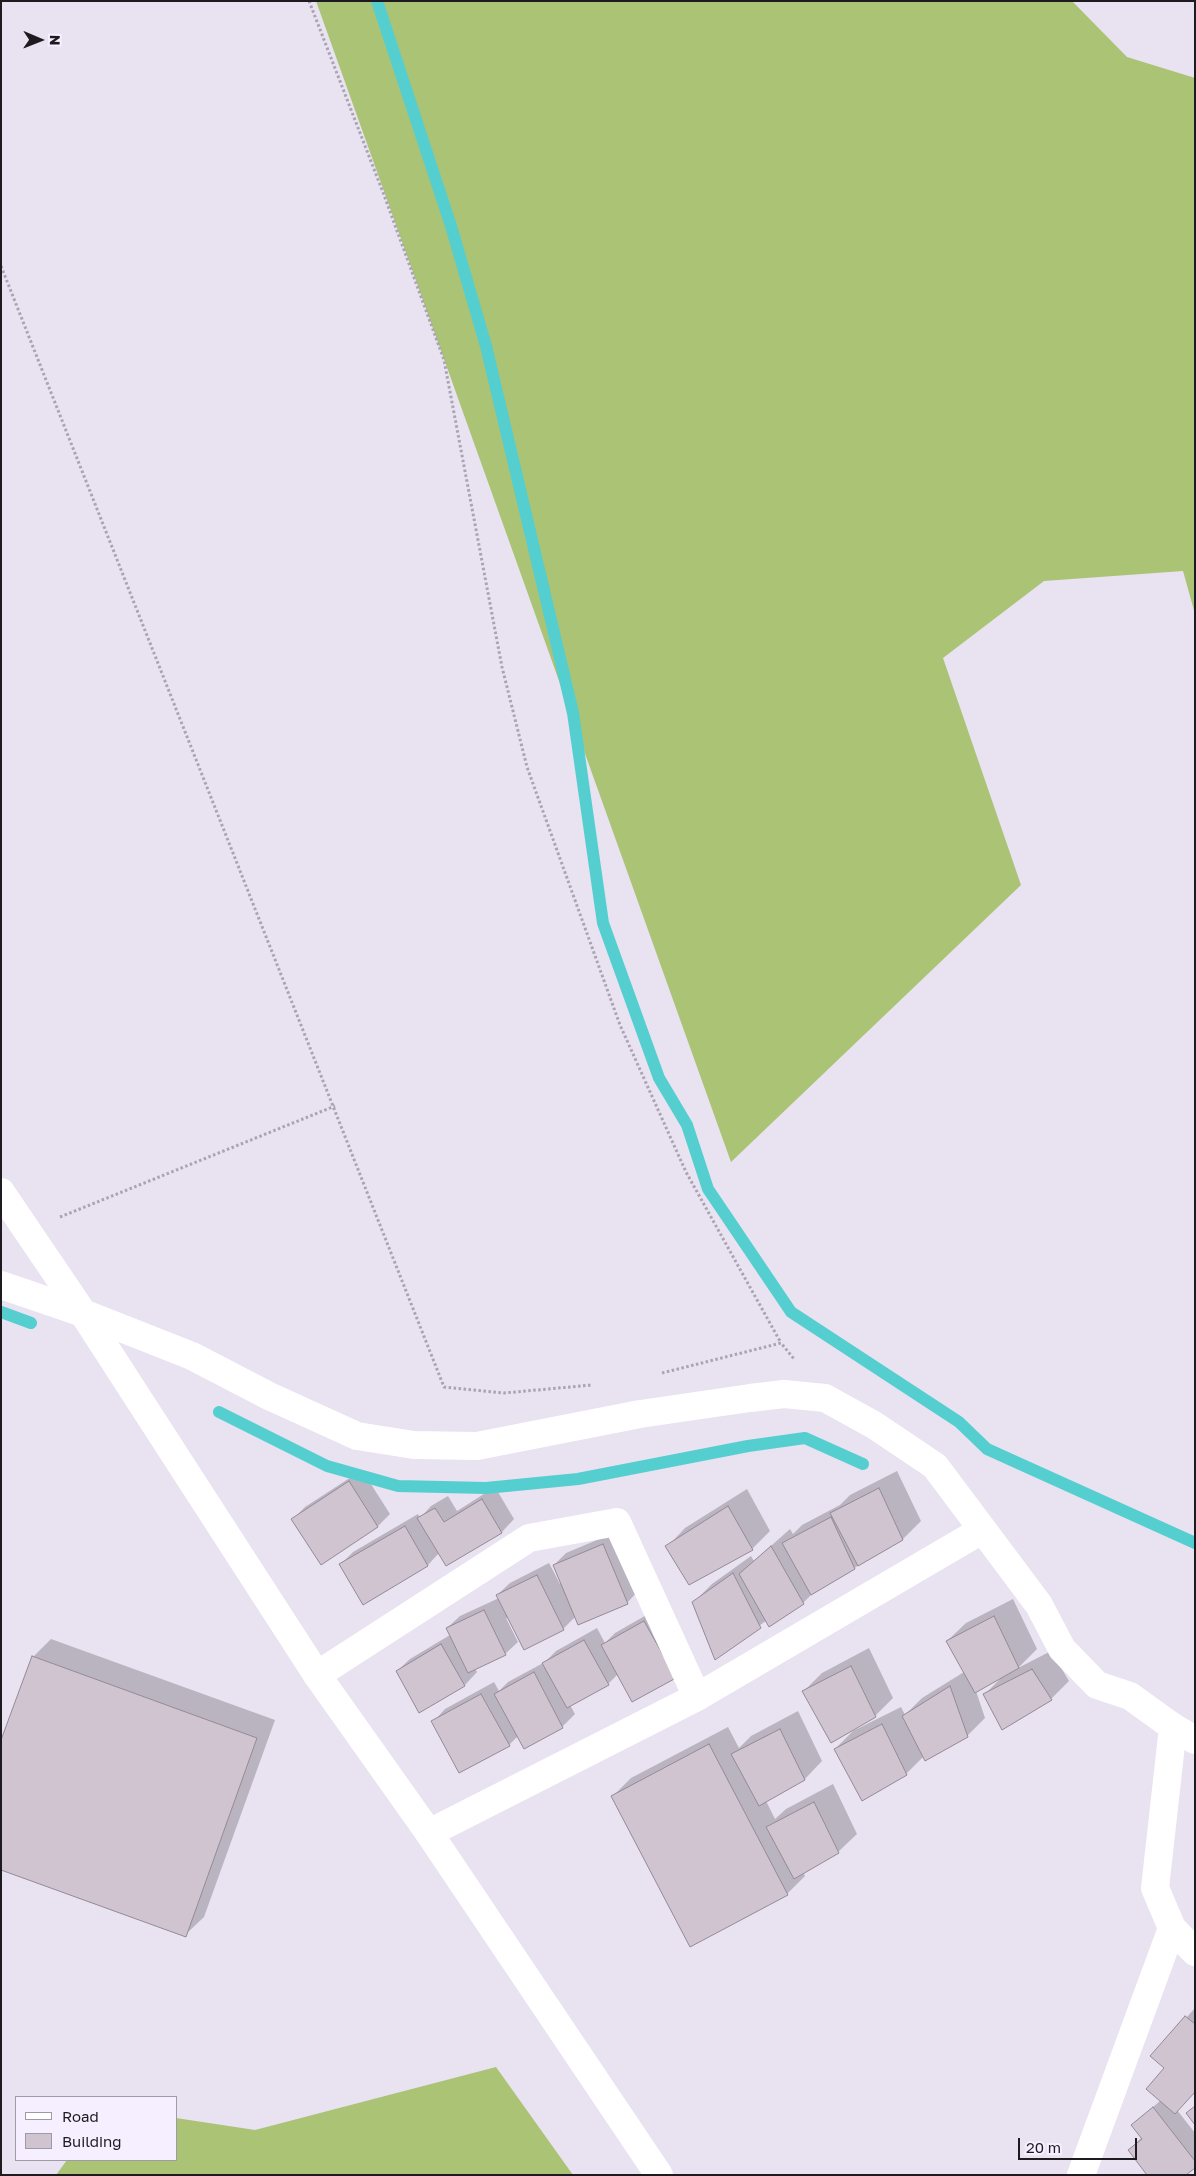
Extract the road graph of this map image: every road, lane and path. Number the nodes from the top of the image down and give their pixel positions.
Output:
1 (309, 1) edge
2 (1, 266) edge
3 (335, 1106) junction
4 (1, 1192) edge
5 (27, 1230) junction
6 (1, 1285) edge
7 (82, 1313) junction
8 (781, 1343) junction
9 (653, 1375) dead end
10 (598, 1385) dead end
11 (825, 1398) junction
12 (982, 1530) junction
13 (317, 1675) junction
14 (697, 1697) junction
15 (1184, 1733) edge
16 (429, 1833) junction
17 (1172, 1928) junction
18 (1195, 1952) edge
19 (658, 2175) edge
20 (1081, 2175) edge

1 - 8 path
2 - 3 path
3 - 5 path
3 - 10 path
4 - 5 street
5 - 7 street
6 - 7 street
7 - 11 street
7 - 13 street
8 - 9 path
8 - 11 path
11 - 12 street
12 - 14 street
12 - 15 street
13 - 14 street
13 - 16 street
14 - 16 street
15 - 17 street
16 - 19 street
17 - 18 street
17 - 20 street

